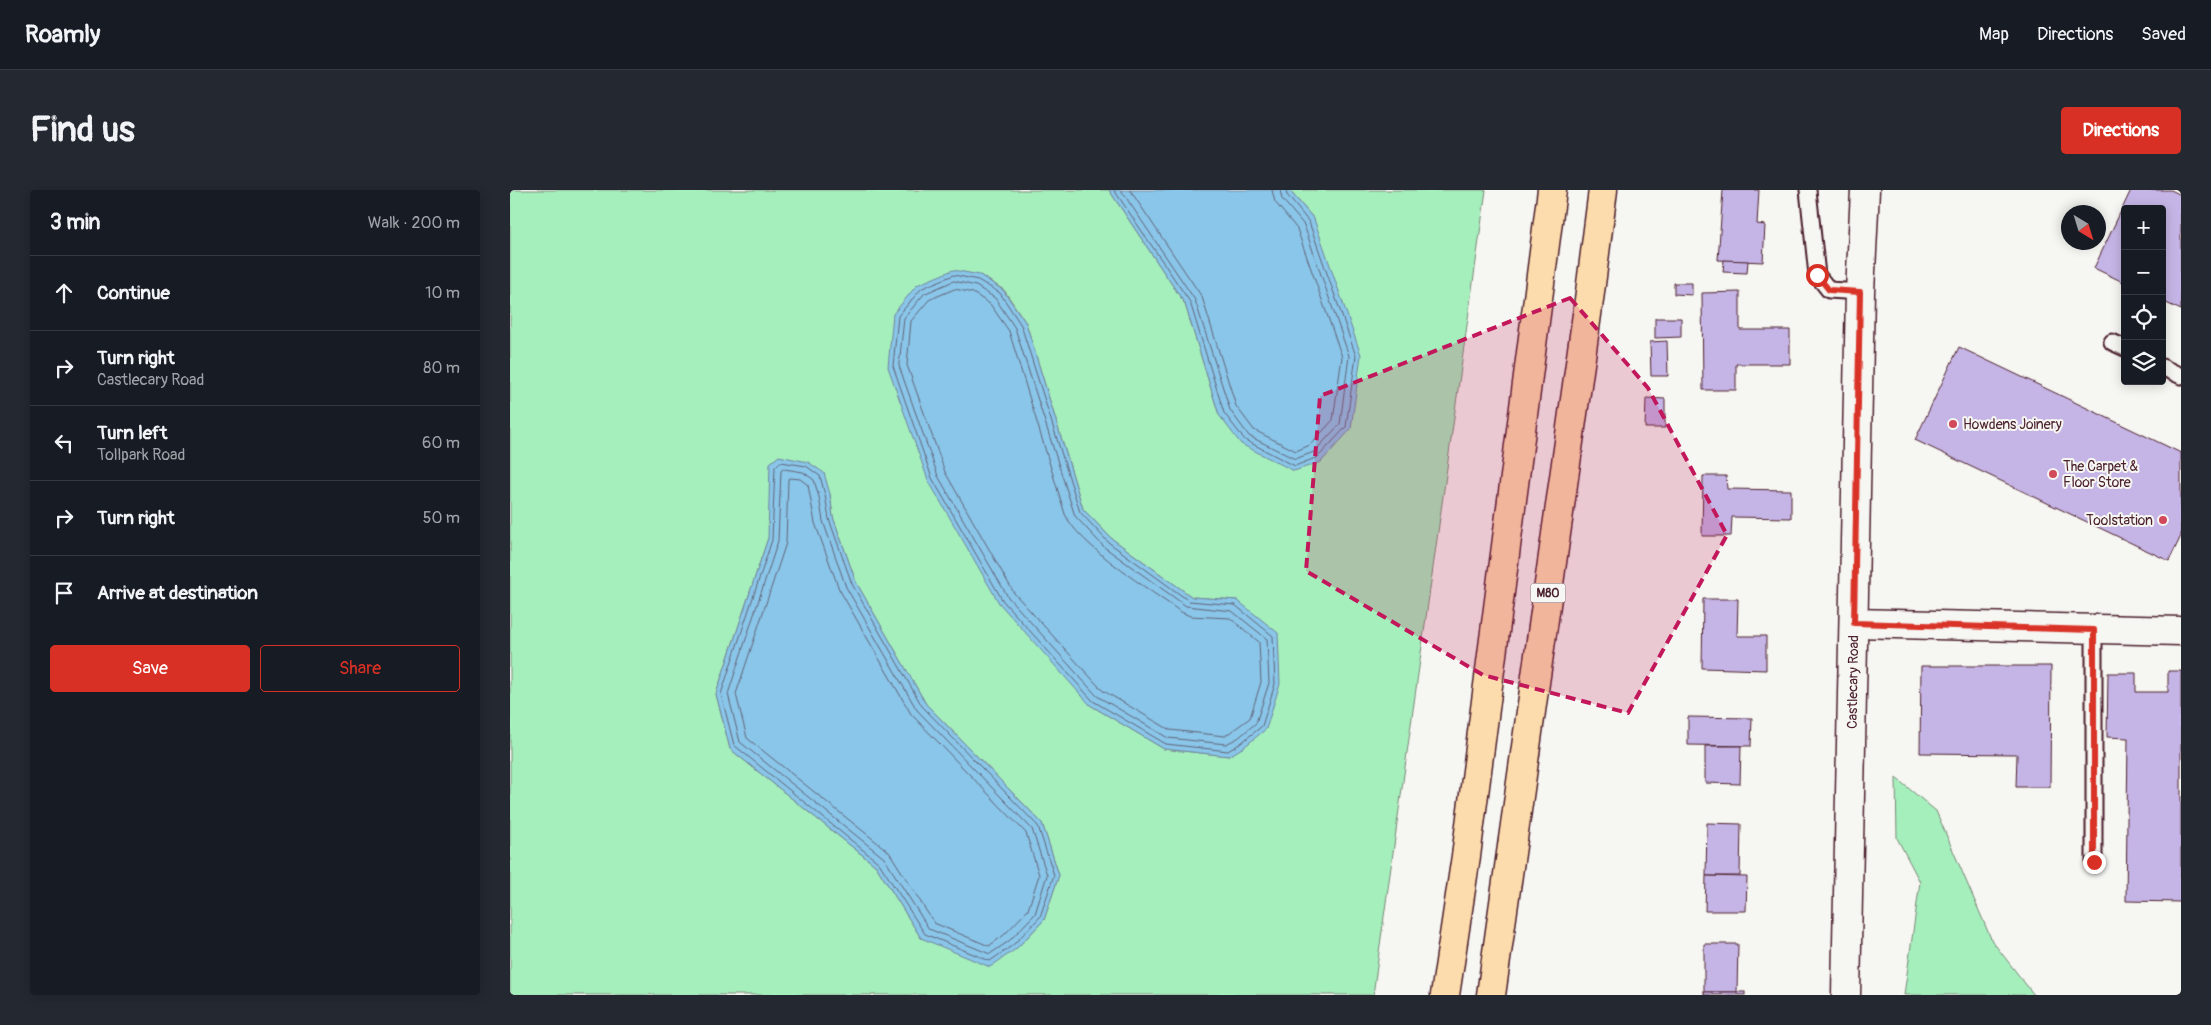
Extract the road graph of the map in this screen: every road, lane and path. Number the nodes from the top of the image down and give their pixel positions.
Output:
1 (1552, 190) edge
2 (1603, 190) edge
3 (1808, 190) edge
4 (1865, 190) edge
5 (1860, 292) junction
6 (2166, 369) edge
7 (2181, 376) edge
8 (1854, 623) junction
9 (2094, 630) junction
10 (2181, 631) edge
11 (2094, 862) dead end
12 (1445, 995) edge
13 (1491, 995) edge
14 (1846, 995) edge

1 - 12 highway
2 - 13 highway, M80
3 - 5 lane
4 - 5 main road, Castlecary Road
5 - 8 main road, Castlecary Road
6 - 7 lane
8 - 9 main road
8 - 14 main road, Castlecary Road
9 - 10 main road
9 - 11 lane

